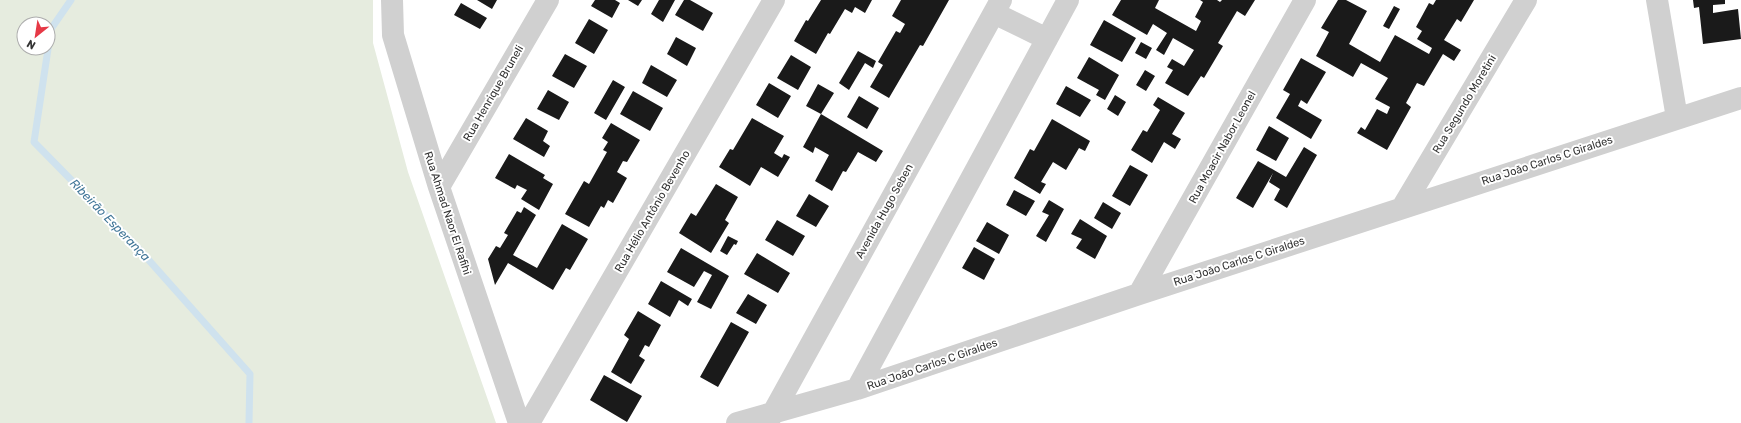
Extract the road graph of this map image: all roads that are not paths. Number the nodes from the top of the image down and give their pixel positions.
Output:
1 (392, 0) edge
2 (548, 0) edge
3 (774, 0) edge
4 (1068, 0) edge
5 (1305, 0) edge
6 (1526, 0) edge
7 (1657, 0) edge
8 (997, 6) edge
9 (1047, 39) junction
10 (1741, 98) edge
11 (1678, 118) junction
12 (439, 187) junction
13 (1402, 208) junction
14 (1139, 294) junction
15 (857, 389) junction
16 (770, 419) edge
17 (519, 423) edge
18 (530, 423) edge
19 (737, 423) edge

1 - 12 street, Rua Ahmad Naor El Rafihi
2 - 12 street, Rua Henrique Bruneli
3 - 18 street, Rua Hélio Antônio Bevenho
4 - 9 street
5 - 14 street, Rua Moacir Nabor Leonel
6 - 13 street, Rua Segundo Moretini
7 - 11 street
8 - 9 street
8 - 16 street, Avenida Hugo Seben
9 - 15 street
10 - 11 street, Rua João Carlos C Giraldes
11 - 13 street, Rua João Carlos C Giraldes
12 - 17 street, Rua Ahmad Naor El Rafihi
13 - 14 street, Rua João Carlos C Giraldes
14 - 15 street, Rua João Carlos C Giraldes
15 - 16 street, Rua João Carlos C Giraldes
16 - 19 street, Rua João Carlos C Giraldes

